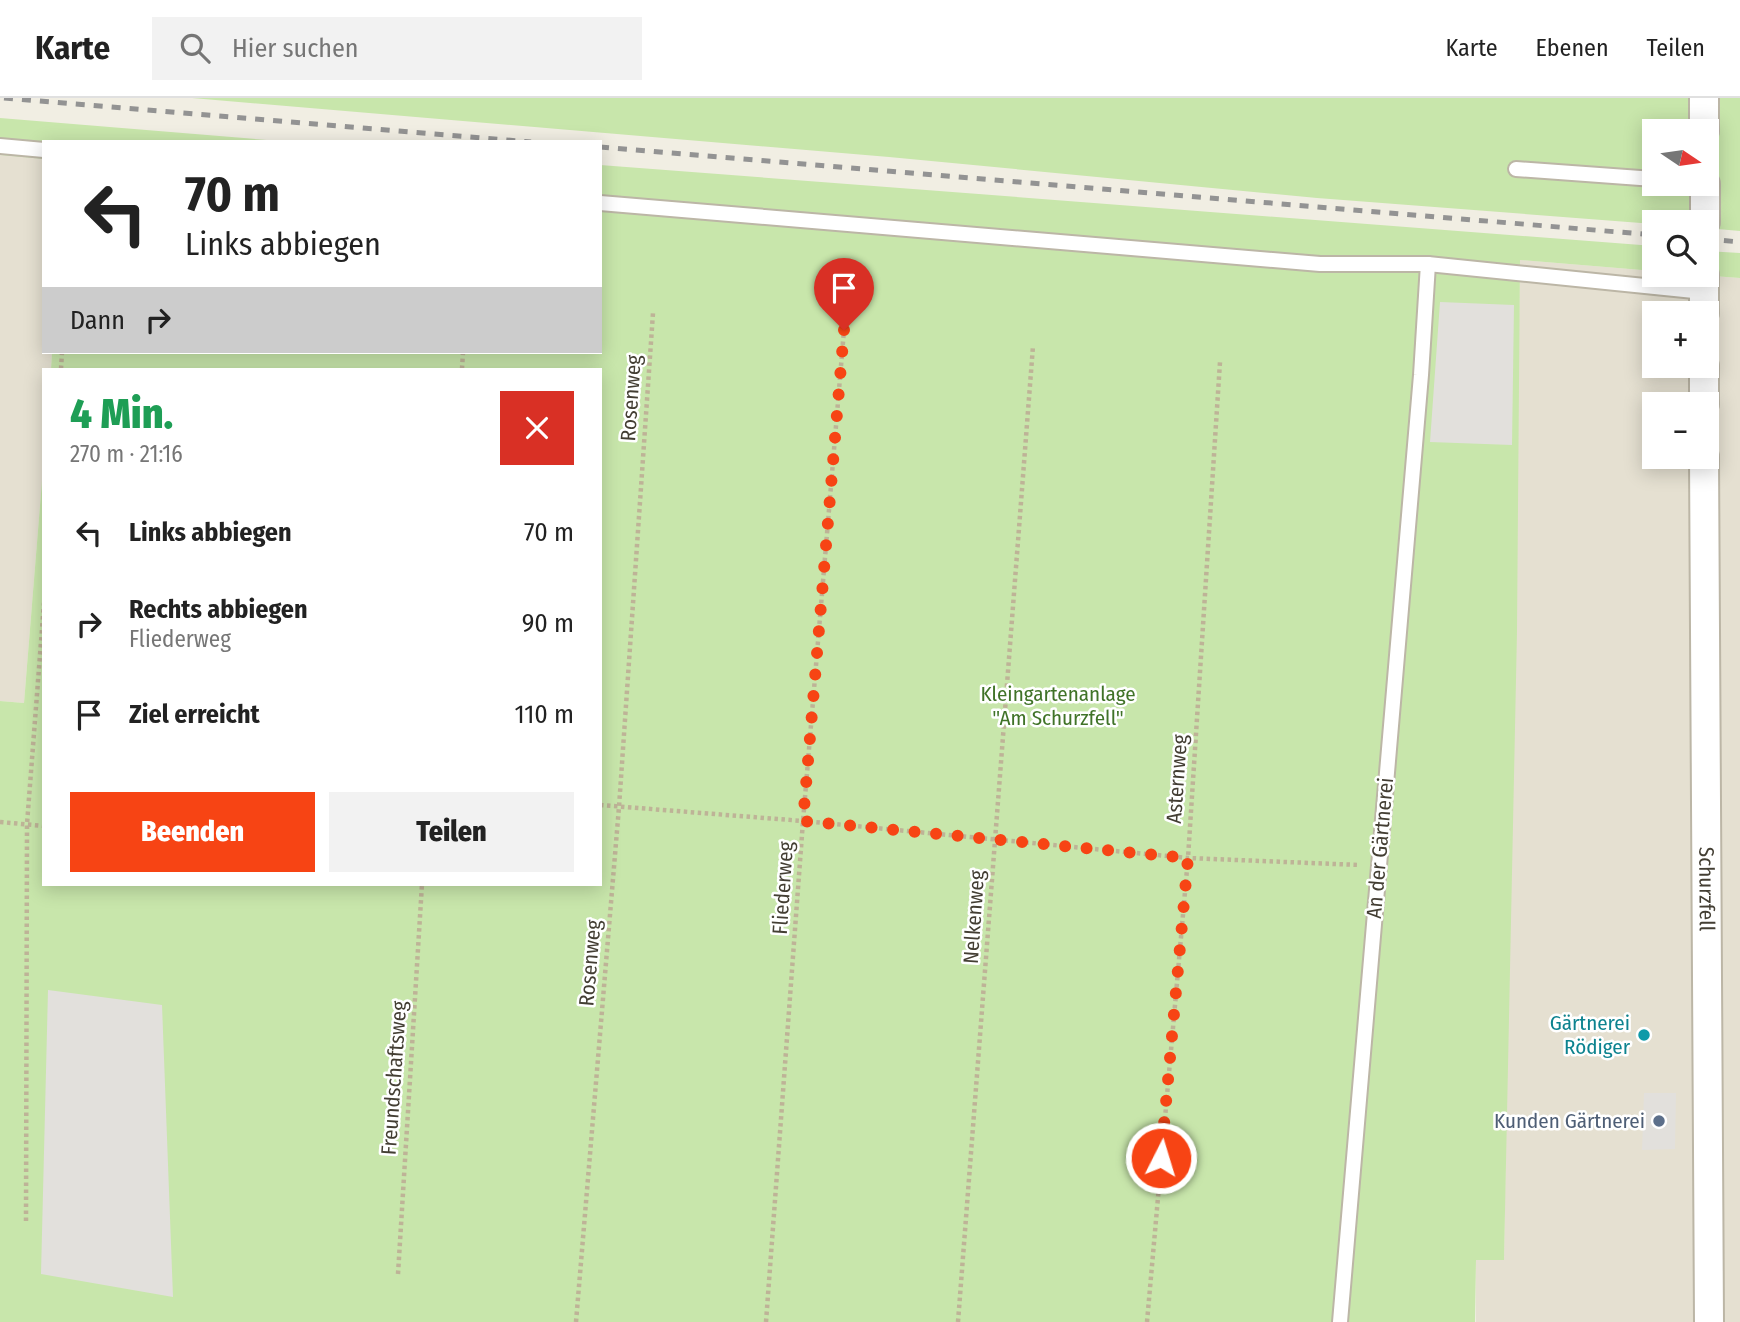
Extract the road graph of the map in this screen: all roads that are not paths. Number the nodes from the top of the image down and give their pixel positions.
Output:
1 (1703, 98) edge
2 (1704, 119) edge
3 (0, 146) edge
4 (42, 150) edge
5 (1516, 169) dead end
6 (1642, 178) edge
7 (602, 203) edge
8 (1428, 264) junction
9 (1704, 293) edge
10 (1704, 469) edge
11 (1340, 1322) edge
12 (1709, 1322) edge

1 - 2 street
3 - 4 lane
5 - 6 lane
7 - 8 lane
8 - 9 lane
8 - 11 lane, An der Gärtnerei
10 - 12 street, Schurzfell

